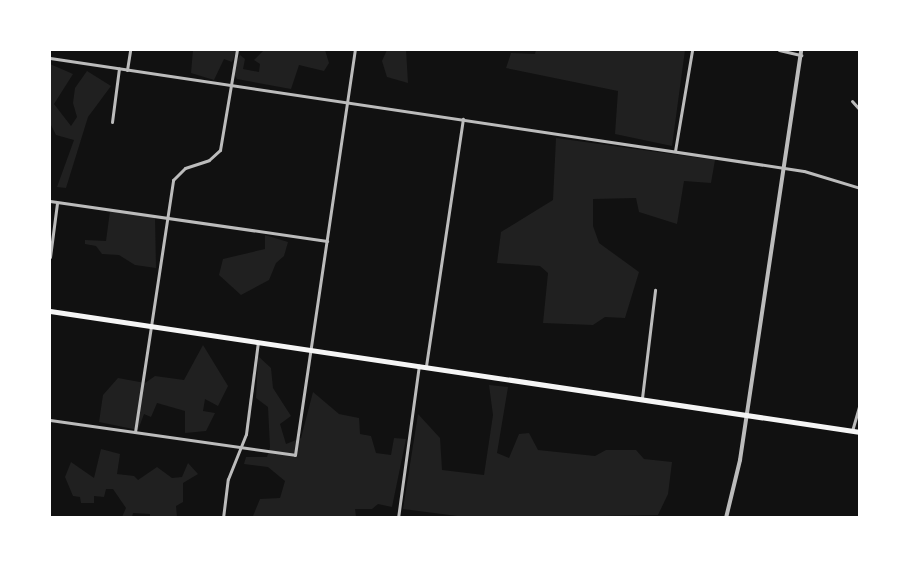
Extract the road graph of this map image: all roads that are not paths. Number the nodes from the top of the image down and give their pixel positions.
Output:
1 (130, 50) edge
2 (237, 50) edge
3 (355, 50) edge
4 (692, 50) edge
5 (779, 50) edge
6 (801, 52) edge
7 (50, 58) edge
8 (119, 68) junction
9 (127, 70) junction
10 (232, 85) junction
11 (345, 101) junction
12 (852, 101) dead end
13 (860, 110) edge
14 (463, 119) junction
15 (112, 122) dead end
16 (675, 151) junction
17 (784, 169) junction
18 (860, 188) edge
19 (50, 201) edge
20 (57, 202) junction
21 (168, 218) junction
22 (327, 241) junction
23 (50, 257) edge
24 (655, 290) dead end
25 (50, 311) edge
26 (151, 326) junction
27 (258, 342) junction
28 (312, 350) junction
29 (419, 365) junction
30 (426, 366) junction
31 (642, 398) junction
32 (860, 403) edge
33 (747, 416) junction
34 (50, 420) edge
35 (852, 431) junction
36 (135, 432) junction
37 (860, 432) edge
38 (241, 447) junction
39 (223, 518) edge
40 (398, 518) edge
41 (726, 518) edge

1 - 9 street
2 - 10 street
3 - 11 street
4 - 16 street
5 - 6 street
6 - 17 street
7 - 8 street
8 - 9 street
8 - 15 street
9 - 10 street
10 - 11 street
10 - 21 street
11 - 14 street
11 - 22 street
12 - 13 street
14 - 16 street
14 - 30 street
16 - 17 street
17 - 18 street
17 - 33 street
19 - 20 street
20 - 21 street
20 - 23 street
21 - 22 street
21 - 26 street
22 - 28 street
24 - 31 street
25 - 26 main road
26 - 27 main road
26 - 36 street
27 - 28 main road
27 - 38 street
28 - 29 main road
28 - 38 street
29 - 30 main road
29 - 40 street
30 - 31 main road
31 - 33 main road
32 - 35 street
33 - 35 main road
33 - 41 street
34 - 36 street
35 - 37 main road
36 - 38 street
38 - 39 street

